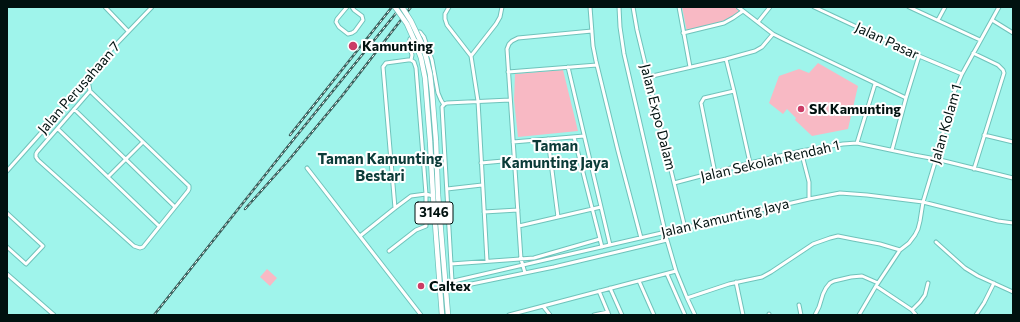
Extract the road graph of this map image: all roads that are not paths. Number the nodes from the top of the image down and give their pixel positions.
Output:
1 (105, 7) edge
2 (152, 7) edge
3 (347, 7) edge
4 (352, 7) edge
5 (395, 7) edge
6 (402, 7) edge
7 (449, 7) edge
8 (502, 7) edge
9 (590, 7) edge
10 (619, 7) edge
11 (632, 7) edge
12 (679, 7) edge
13 (738, 7) edge
14 (770, 7) edge
15 (814, 7) edge
16 (909, 7) edge
17 (945, 7) edge
18 (999, 7) edge
19 (743, 10) junction
20 (938, 20) junction
21 (992, 20) junction
22 (758, 22) junction
23 (128, 31) junction
24 (592, 31) junction
25 (683, 33) junction
26 (1013, 33) edge
27 (773, 34) junction
28 (980, 40) junction
29 (973, 53) junction
30 (471, 56) junction
31 (919, 56) junction
32 (726, 59) junction
33 (411, 60) junction
34 (597, 65) junction
35 (568, 67) junction
36 (690, 67) junction
37 (508, 72) junction
38 (962, 74) junction
39 (648, 77) junction
40 (88, 80) junction
41 (875, 84) junction
42 (90, 91) junction
43 (734, 91) junction
44 (906, 98) junction
45 (510, 100) junction
46 (478, 101) junction
47 (444, 105) junction
48 (74, 109) junction
49 (58, 129) junction
50 (984, 135) junction
51 (584, 136) junction
52 (574, 137) junction
53 (548, 139) junction
54 (433, 141) junction
55 (143, 142) junction
56 (513, 142) junction
57 (1013, 142) edge
58 (857, 143) junction
59 (892, 150) junction
60 (801, 151) junction
61 (126, 159) junction
62 (936, 159) junction
63 (514, 160) junction
64 (481, 163) junction
65 (750, 163) junction
66 (307, 168) dead end
67 (974, 169) junction
68 (7, 171) edge
69 (714, 173) junction
70 (108, 177) junction
71 (1013, 178) edge
72 (674, 183) junction
73 (482, 185) junction
74 (447, 189) junction
75 (426, 194) junction
76 (433, 196) junction
77 (809, 199) junction
78 (923, 202) junction
79 (175, 206) junction
80 (600, 207) junction
81 (395, 208) junction
82 (592, 209) junction
83 (518, 210) junction
84 (484, 212) junction
85 (7, 213) edge
86 (558, 217) junction
87 (1013, 223) edge
88 (160, 226) junction
89 (519, 226) junction
90 (684, 228) junction
91 (665, 232) junction
92 (360, 236) junction
93 (641, 238) junction
94 (600, 240) junction
95 (667, 240) junction
96 (936, 242) dead end
97 (610, 245) junction
98 (7, 247) edge
99 (602, 247) junction
100 (389, 250) dead end
101 (900, 250) junction
102 (521, 259) junction
103 (487, 261) junction
104 (451, 264) junction
105 (523, 265) junction
106 (676, 271) junction
107 (525, 273) junction
108 (7, 274) edge
109 (667, 274) junction
110 (639, 281) junction
111 (452, 282) junction
112 (736, 282) junction
113 (445, 283) junction
114 (928, 283) dead end
115 (994, 283) junction
116 (439, 284) junction
117 (877, 285) junction
118 (457, 287) dead end
119 (610, 288) junction
120 (599, 291) junction
121 (1013, 292) edge
122 (687, 298) junction
123 (798, 305) dead end
124 (543, 306) junction
125 (912, 310) junction
126 (441, 313) edge
127 (609, 313) edge
128 (516, 314) edge
129 (54, 315) edge
130 (421, 315) edge
131 (448, 315) edge
132 (509, 315) edge
133 (550, 315) edge
134 (594, 315) edge
135 (622, 315) edge
136 (654, 315) edge
137 (685, 315) edge
138 (695, 315) edge
139 (743, 315) edge
140 (801, 315) edge
141 (815, 315) edge
142 (859, 315) edge
143 (916, 315) edge
144 (976, 315) edge

1 - 23 street
2 - 23 street, Jalan Perusahaan 7
3 - 4 street
5 - 54 main road, 3146, bridge
6 - 54 main road, 3146, bridge
7 - 30 street
8 - 30 street
9 - 24 street
10 - 91 street
11 - 39 street, Jalan Expo Dalam
12 - 25 street
13 - 19 street
14 - 22 street
15 - 31 street, Jalan Pasar
16 - 20 street
17 - 20 street
18 - 21 street, Jalan Kolam 1
19 - 22 street
19 - 25 street
20 - 28 street
21 - 26 street
21 - 28 street, Jalan Kolam 1
22 - 27 street
23 - 40 street, Jalan Perusahaan 7
24 - 34 street
24 - 37 street
25 - 36 street
27 - 32 street
27 - 41 street
28 - 29 street, Jalan Kolam 1
29 - 38 street, Jalan Kolam 1
29 - 50 street
30 - 46 street
31 - 38 street, Jalan Pasar
31 - 44 street
32 - 36 street
32 - 43 street
33 - 47 street
33 - 75 street
33 - 81 street
34 - 35 street
34 - 93 street
35 - 37 street
35 - 51 street
36 - 39 street
37 - 45 street
38 - 62 street, Jalan Kolam 1
39 - 72 street, Jalan Expo Dalam
40 - 42 street
40 - 68 street, Jalan Perusahaan 7
41 - 44 street
41 - 58 street
42 - 48 street
42 - 55 street
43 - 65 street
43 - 69 street
44 - 59 street
45 - 46 street
45 - 56 street
46 - 47 street
46 - 64 street
47 - 74 street
48 - 49 street
48 - 61 street
49 - 70 street
49 - 88 street
50 - 57 street
50 - 67 street
51 - 52 street
51 - 80 street
52 - 53 street
52 - 82 street
53 - 56 street
53 - 86 street
54 - 76 main road, 3146
54 - 113 main road, 3146
55 - 61 street
55 - 79 street
56 - 63 street
58 - 59 street, Jalan Sekolah Rendah 1
58 - 60 street, Jalan Sekolah Rendah 1
59 - 62 street, Jalan Sekolah Rendah 1
60 - 65 street, Jalan Sekolah Rendah 1
60 - 77 street
61 - 70 street
61 - 79 street
62 - 67 street, Jalan Sekolah Rendah 1
62 - 78 street, Jalan Kolam 1
63 - 64 street
63 - 83 street
64 - 73 street
65 - 69 street, Jalan Sekolah Rendah 1
66 - 92 street
67 - 71 street, Jalan Sekolah Rendah 1
69 - 72 street, Jalan Sekolah Rendah 1
70 - 88 street
72 - 90 street, Jalan Expo Dalam
73 - 74 street
73 - 84 street
74 - 104 street
75 - 76 street
75 - 81 street
75 - 100 street
76 - 116 main road, 3146
77 - 78 street, Jalan Kamunting Jaya
77 - 90 street, Jalan Kamunting Jaya
78 - 87 street, Jalan Kamunting Jaya
78 - 101 street, Jalan Kolam 1
79 - 88 street
80 - 82 street
80 - 97 street
81 - 92 street
82 - 86 street
82 - 94 street
83 - 84 street
83 - 89 street
84 - 103 street
85 - 98 street
86 - 89 street
89 - 102 street
90 - 91 street, Jalan Kamunting Jaya
91 - 93 street, Jalan Kamunting Jaya
91 - 95 street
92 - 130 street
93 - 97 street, Jalan Kamunting Jaya
94 - 99 street
94 - 102 street
95 - 106 street
95 - 107 street
96 - 115 street
97 - 99 street, Jalan Kamunting Jaya
99 - 105 street, Jalan Kamunting Jaya
101 - 112 street
101 - 117 street, Jalan Kolam 1
102 - 103 street
102 - 105 street
103 - 104 street
104 - 111 street
105 - 107 street
105 - 111 street, Jalan Kamunting Jaya
106 - 109 street
106 - 122 street
107 - 118 street
108 - 129 street
109 - 110 street
109 - 137 street
110 - 119 street
110 - 136 street
111 - 113 street, Jalan Kamunting Jaya
112 - 122 street
112 - 139 street
113 - 116 street, Jalan Kamunting Jaya
113 - 131 main road, 3146
114 - 125 street
115 - 121 street
115 - 144 street
116 - 126 main road, 3146
117 - 125 street
117 - 141 street
117 - 142 street, Jalan Kolam 1
119 - 120 street
119 - 135 street
120 - 124 street
120 - 127 street
122 - 138 street
123 - 140 street
124 - 128 street
124 - 133 street
125 - 143 street
127 - 134 street
128 - 132 street

